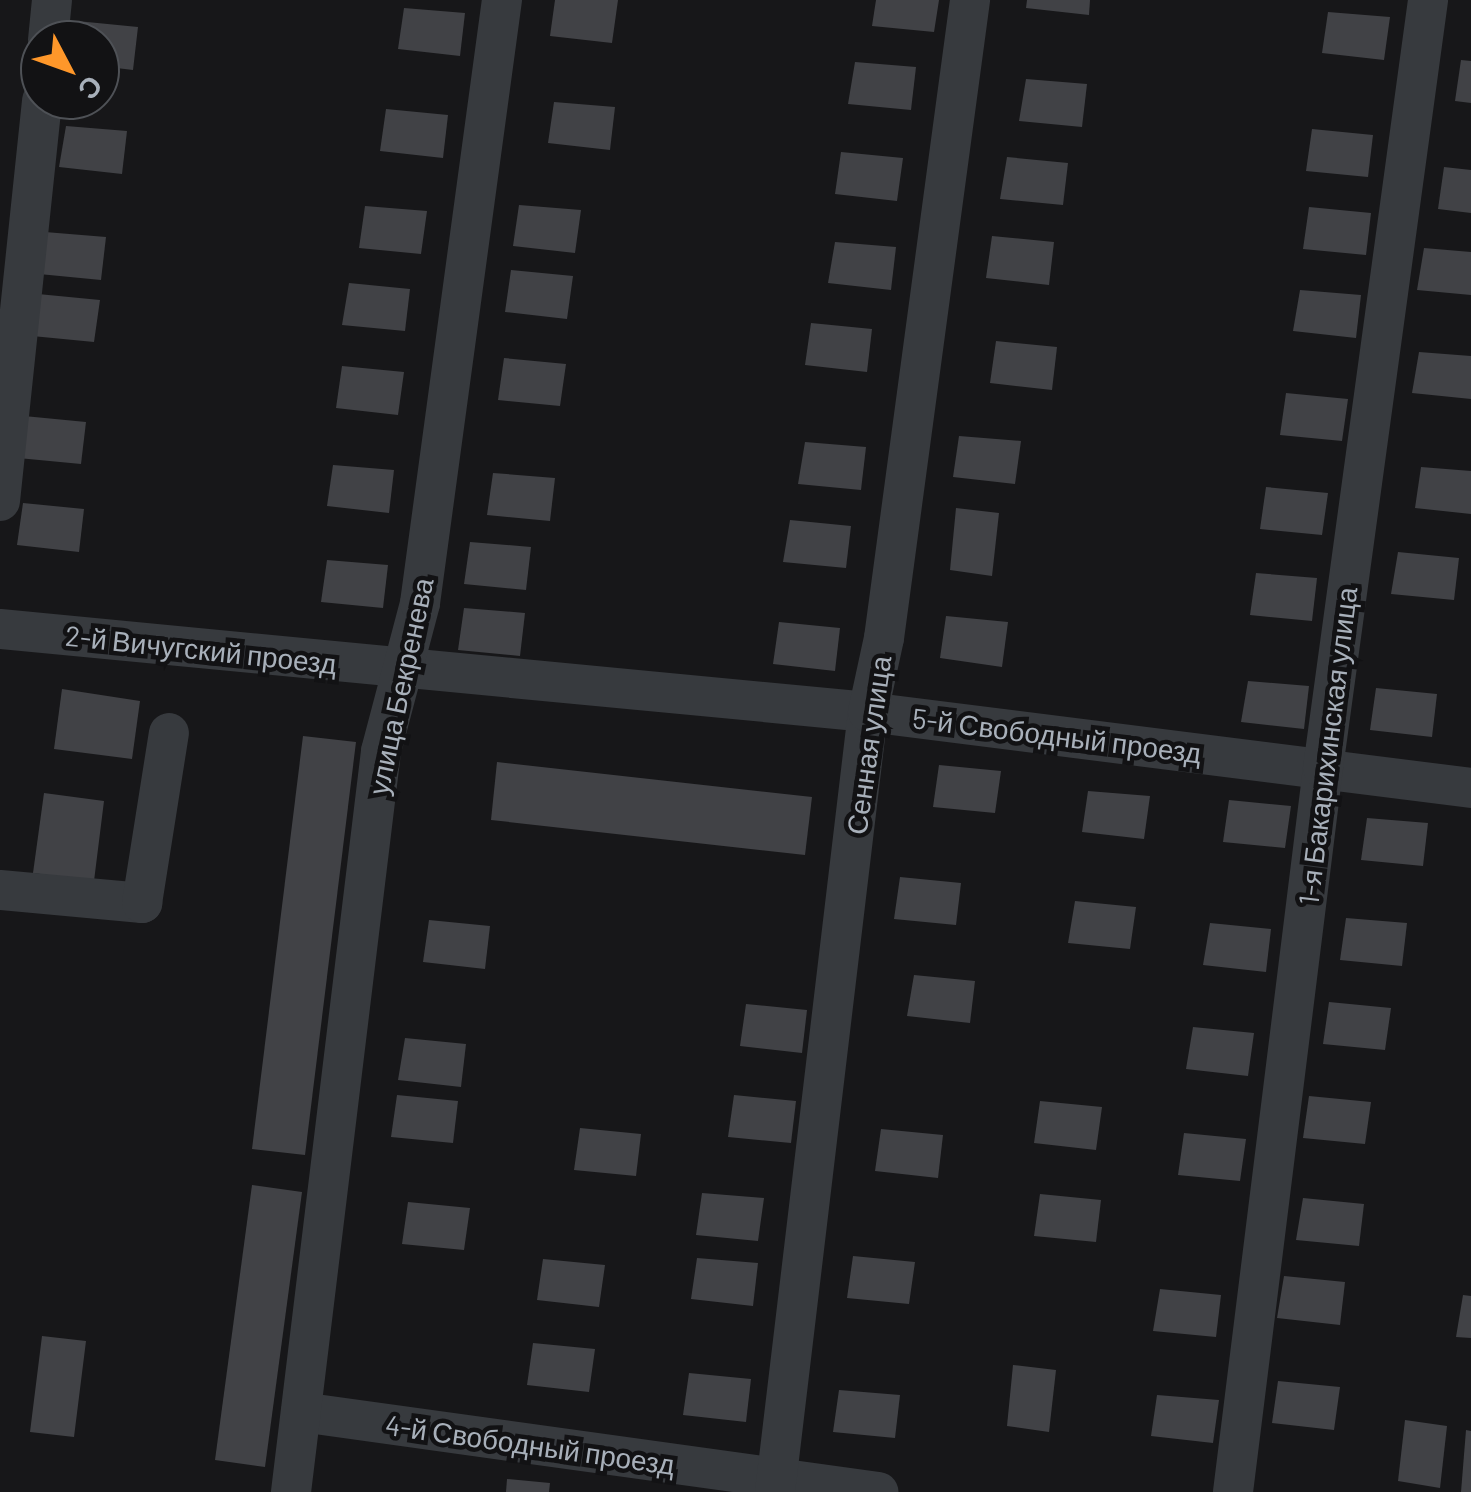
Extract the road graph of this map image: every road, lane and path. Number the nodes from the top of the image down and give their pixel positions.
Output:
1 (502, 0) edge
2 (970, 0) edge
3 (1428, 0) edge
4 (40, 120) edge
5 (0, 501) edge
6 (0, 629) edge
7 (403, 668) junction
8 (868, 712) junction
9 (170, 733) dead end
10 (1323, 768) junction
11 (1471, 788) edge
12 (0, 890) edge
13 (300, 1412) junction
14 (776, 1485) edge
15 (291, 1492) edge
16 (878, 1492) edge
17 (1233, 1492) edge

1 - 7 street, улица Бекренева
2 - 8 street, Сенная улица
3 - 10 street, 1-я Бакарихинская улица
4 - 5 street
6 - 7 street, 2-й Вичугский проезд
7 - 8 street, 5-й Свободный проезд
7 - 13 street, улица Бекренева
8 - 10 street, 5-й Свободный проезд
8 - 14 street, Сенная улица
9 - 12 street
10 - 11 street, 5-й Свободный проезд
10 - 17 street, 1-я Бакарихинская улица
13 - 14 street, 4-й Свободный проезд
13 - 15 street, улица Бекренева
14 - 16 street, 4-й Свободный проезд

